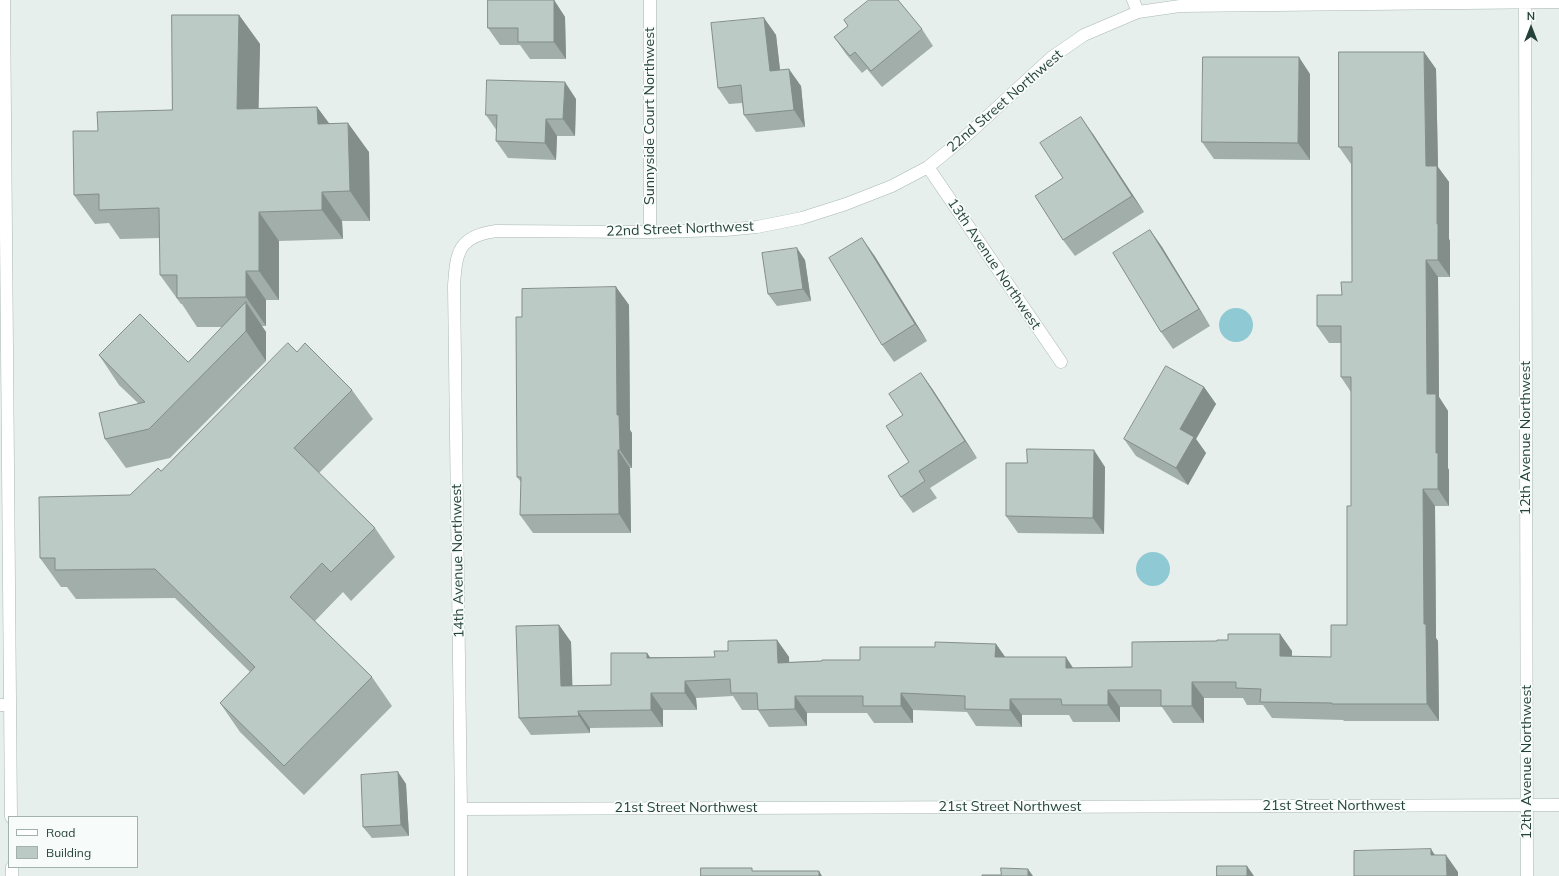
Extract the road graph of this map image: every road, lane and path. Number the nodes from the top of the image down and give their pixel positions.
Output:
1 (4, 0) edge
2 (650, 0) edge
3 (1133, 0) edge
4 (1525, 1) edge
5 (1559, 2) edge
6 (1138, 12) junction
7 (928, 167) junction
8 (650, 232) junction
9 (462, 247) joint
10 (1061, 362) dead end
11 (5, 705) edge
12 (1526, 805) junction
13 (1559, 805) edge
14 (461, 809) junction
15 (11, 816) edge
16 (461, 876) edge
17 (1527, 876) edge

1 - 11 street
2 - 8 street, Sunnyside Court Northwest
3 - 6 street
4 - 5 street, 22nd Street Northwest
4 - 6 street, 22nd Street Northwest
4 - 12 street, 12th Avenue Northwest
6 - 7 street, 22nd Street Northwest
7 - 8 street, 22nd Street Northwest
7 - 10 street, 13th Avenue Northwest
8 - 9 street, 22nd Street Northwest
9 - 14 street, 14th Avenue Northwest
11 - 15 street
12 - 13 street, 21st Street Northwest
12 - 14 street, 21st Street Northwest
12 - 17 street, 12th Avenue Northwest
14 - 16 street, 14th Avenue Northwest

